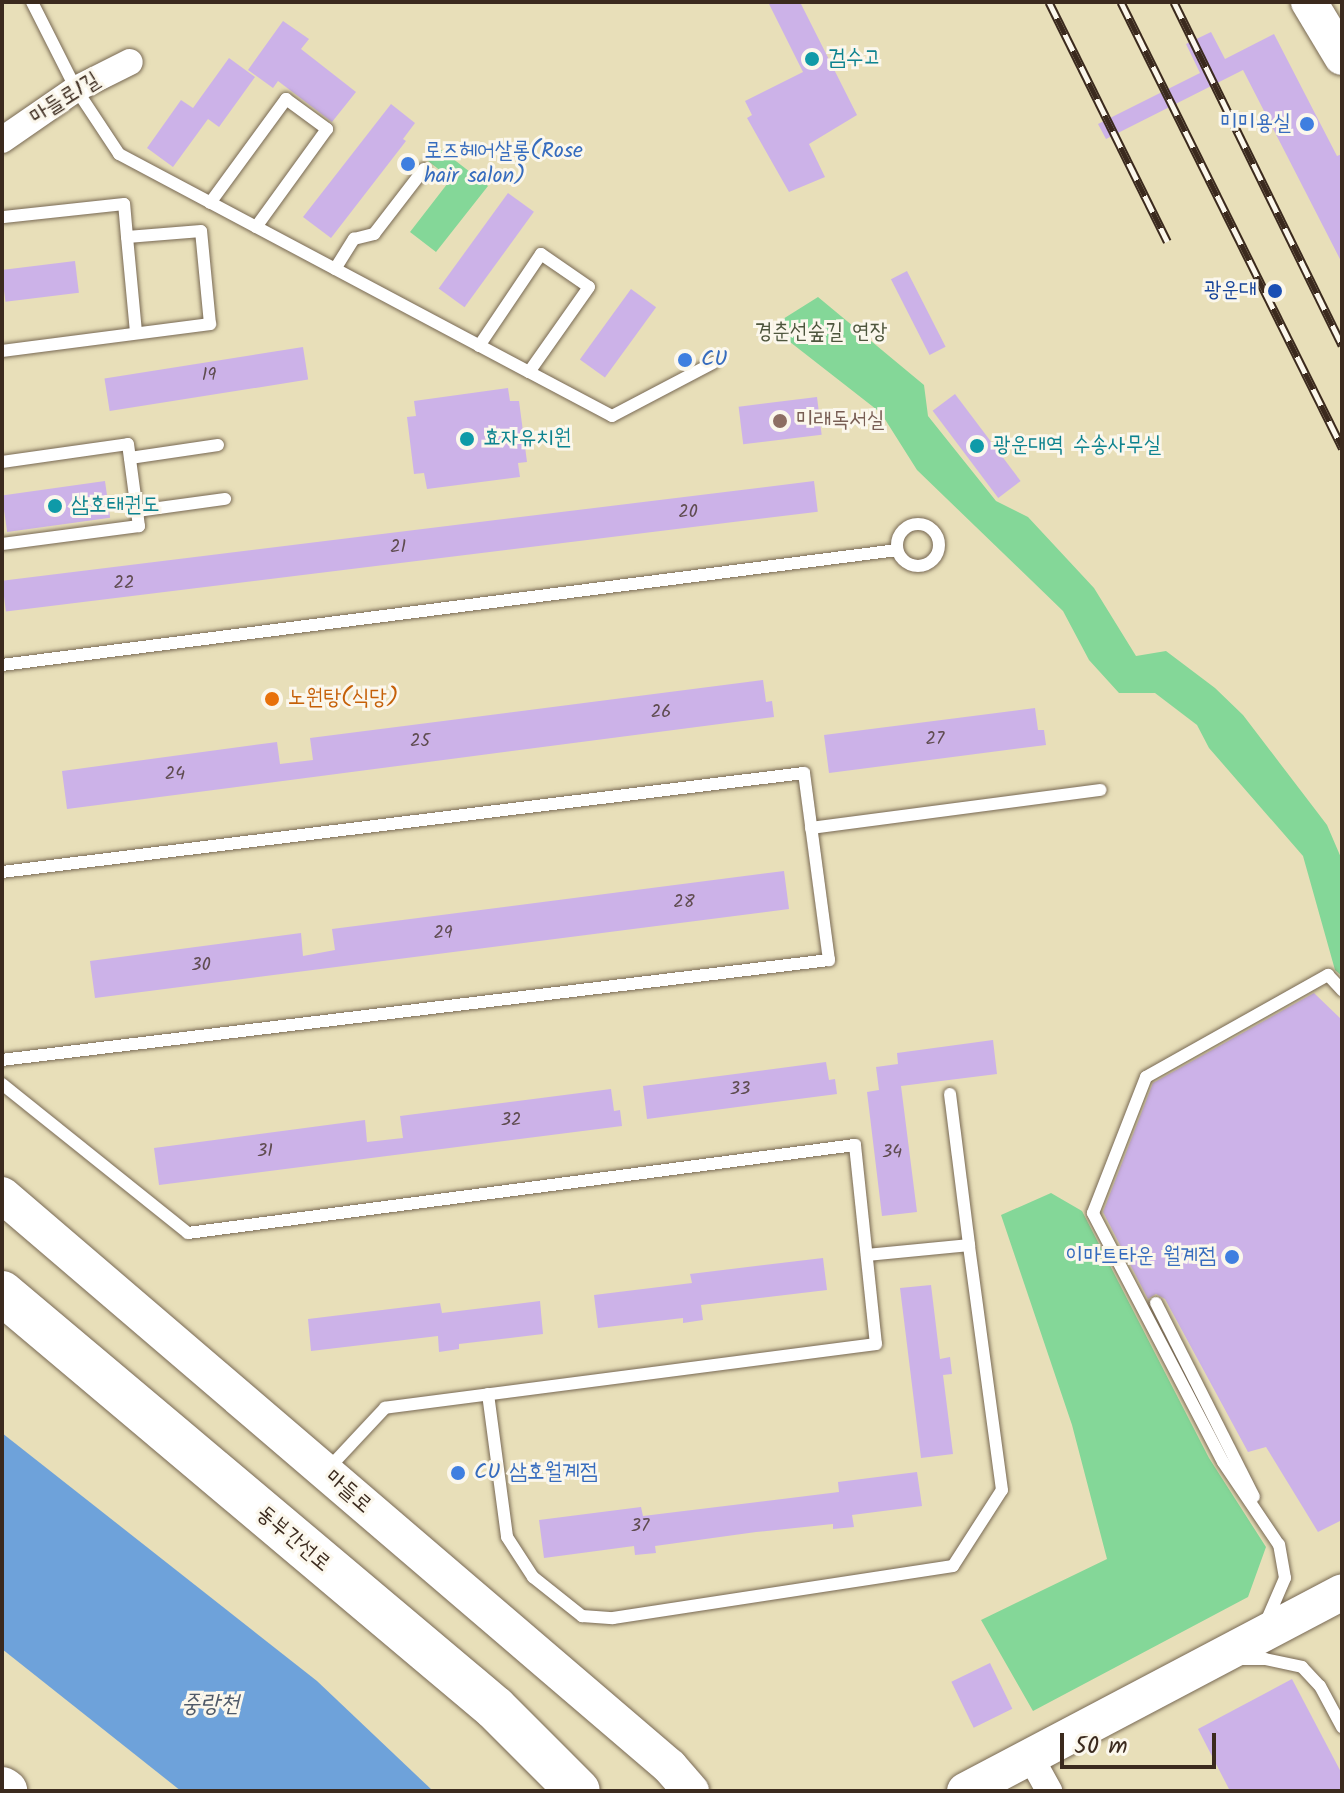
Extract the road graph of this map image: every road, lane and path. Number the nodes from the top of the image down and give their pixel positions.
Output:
1 (32, 2) edge
2 (1309, 2) edge
3 (1342, 57) edge
4 (130, 62) dead end
5 (76, 89) junction
6 (2, 140) edge
7 (424, 169) dead end
8 (210, 203) junction
9 (4, 217) edge
10 (256, 227) junction
11 (127, 237) junction
12 (335, 269) junction
13 (136, 333) junction
14 (479, 346) junction
15 (2, 351) edge
16 (713, 363) dead end
17 (529, 372) junction
18 (218, 445) dead end
19 (130, 458) junction
20 (2, 462) edge
21 (225, 499) dead end
22 (137, 511) junction
23 (2, 544) edge
24 (897, 550) dead end
25 (2, 665) edge
26 (1101, 790) dead end
27 (811, 828) junction
28 (2, 872) edge
29 (1342, 990) edge
30 (2, 1060) edge
31 (2, 1084) edge
32 (950, 1094) dead end
33 (2, 1195) edge
34 (969, 1245) junction
35 (867, 1255) junction
36 (2, 1293) edge
37 (1156, 1303) dead end
38 (488, 1394) junction
39 (325, 1472) junction
40 (1279, 1545) junction
41 (1342, 1592) edge
42 (1257, 1638) junction
43 (1218, 1659) junction
44 (1342, 1727) edge
45 (1031, 1758) junction
46 (578, 1791) edge
47 (691, 1791) edge
48 (965, 1791) edge
49 (1049, 1791) edge

1 - 5 lane
2 - 3 main road
4 - 5 street, 마들로1길
5 - 6 street, 마들로1길
5 - 8 lane
7 - 12 lane
8 - 10 lane
8 - 10 lane
9 - 11 lane
10 - 12 lane
11 - 13 lane
11 - 13 lane
12 - 14 lane
13 - 15 lane
14 - 17 lane
14 - 17 lane
16 - 17 lane
18 - 19 lane
19 - 20 lane
19 - 22 lane
21 - 22 lane
22 - 23 lane
24 - 25 lane
26 - 27 lane
27 - 28 lane
27 - 30 lane
29 - 40 lane
31 - 35 lane
32 - 34 lane
33 - 39 main road, 마들로
34 - 35 lane
34 - 38 lane
35 - 38 lane
36 - 46 highway, 동부간선로
37 - 40 lane
38 - 39 lane
39 - 47 main road, 마들로
40 - 42 lane
41 - 42 main road
42 - 43 main road
43 - 44 lane
43 - 45 main road
45 - 48 main road
45 - 49 street

